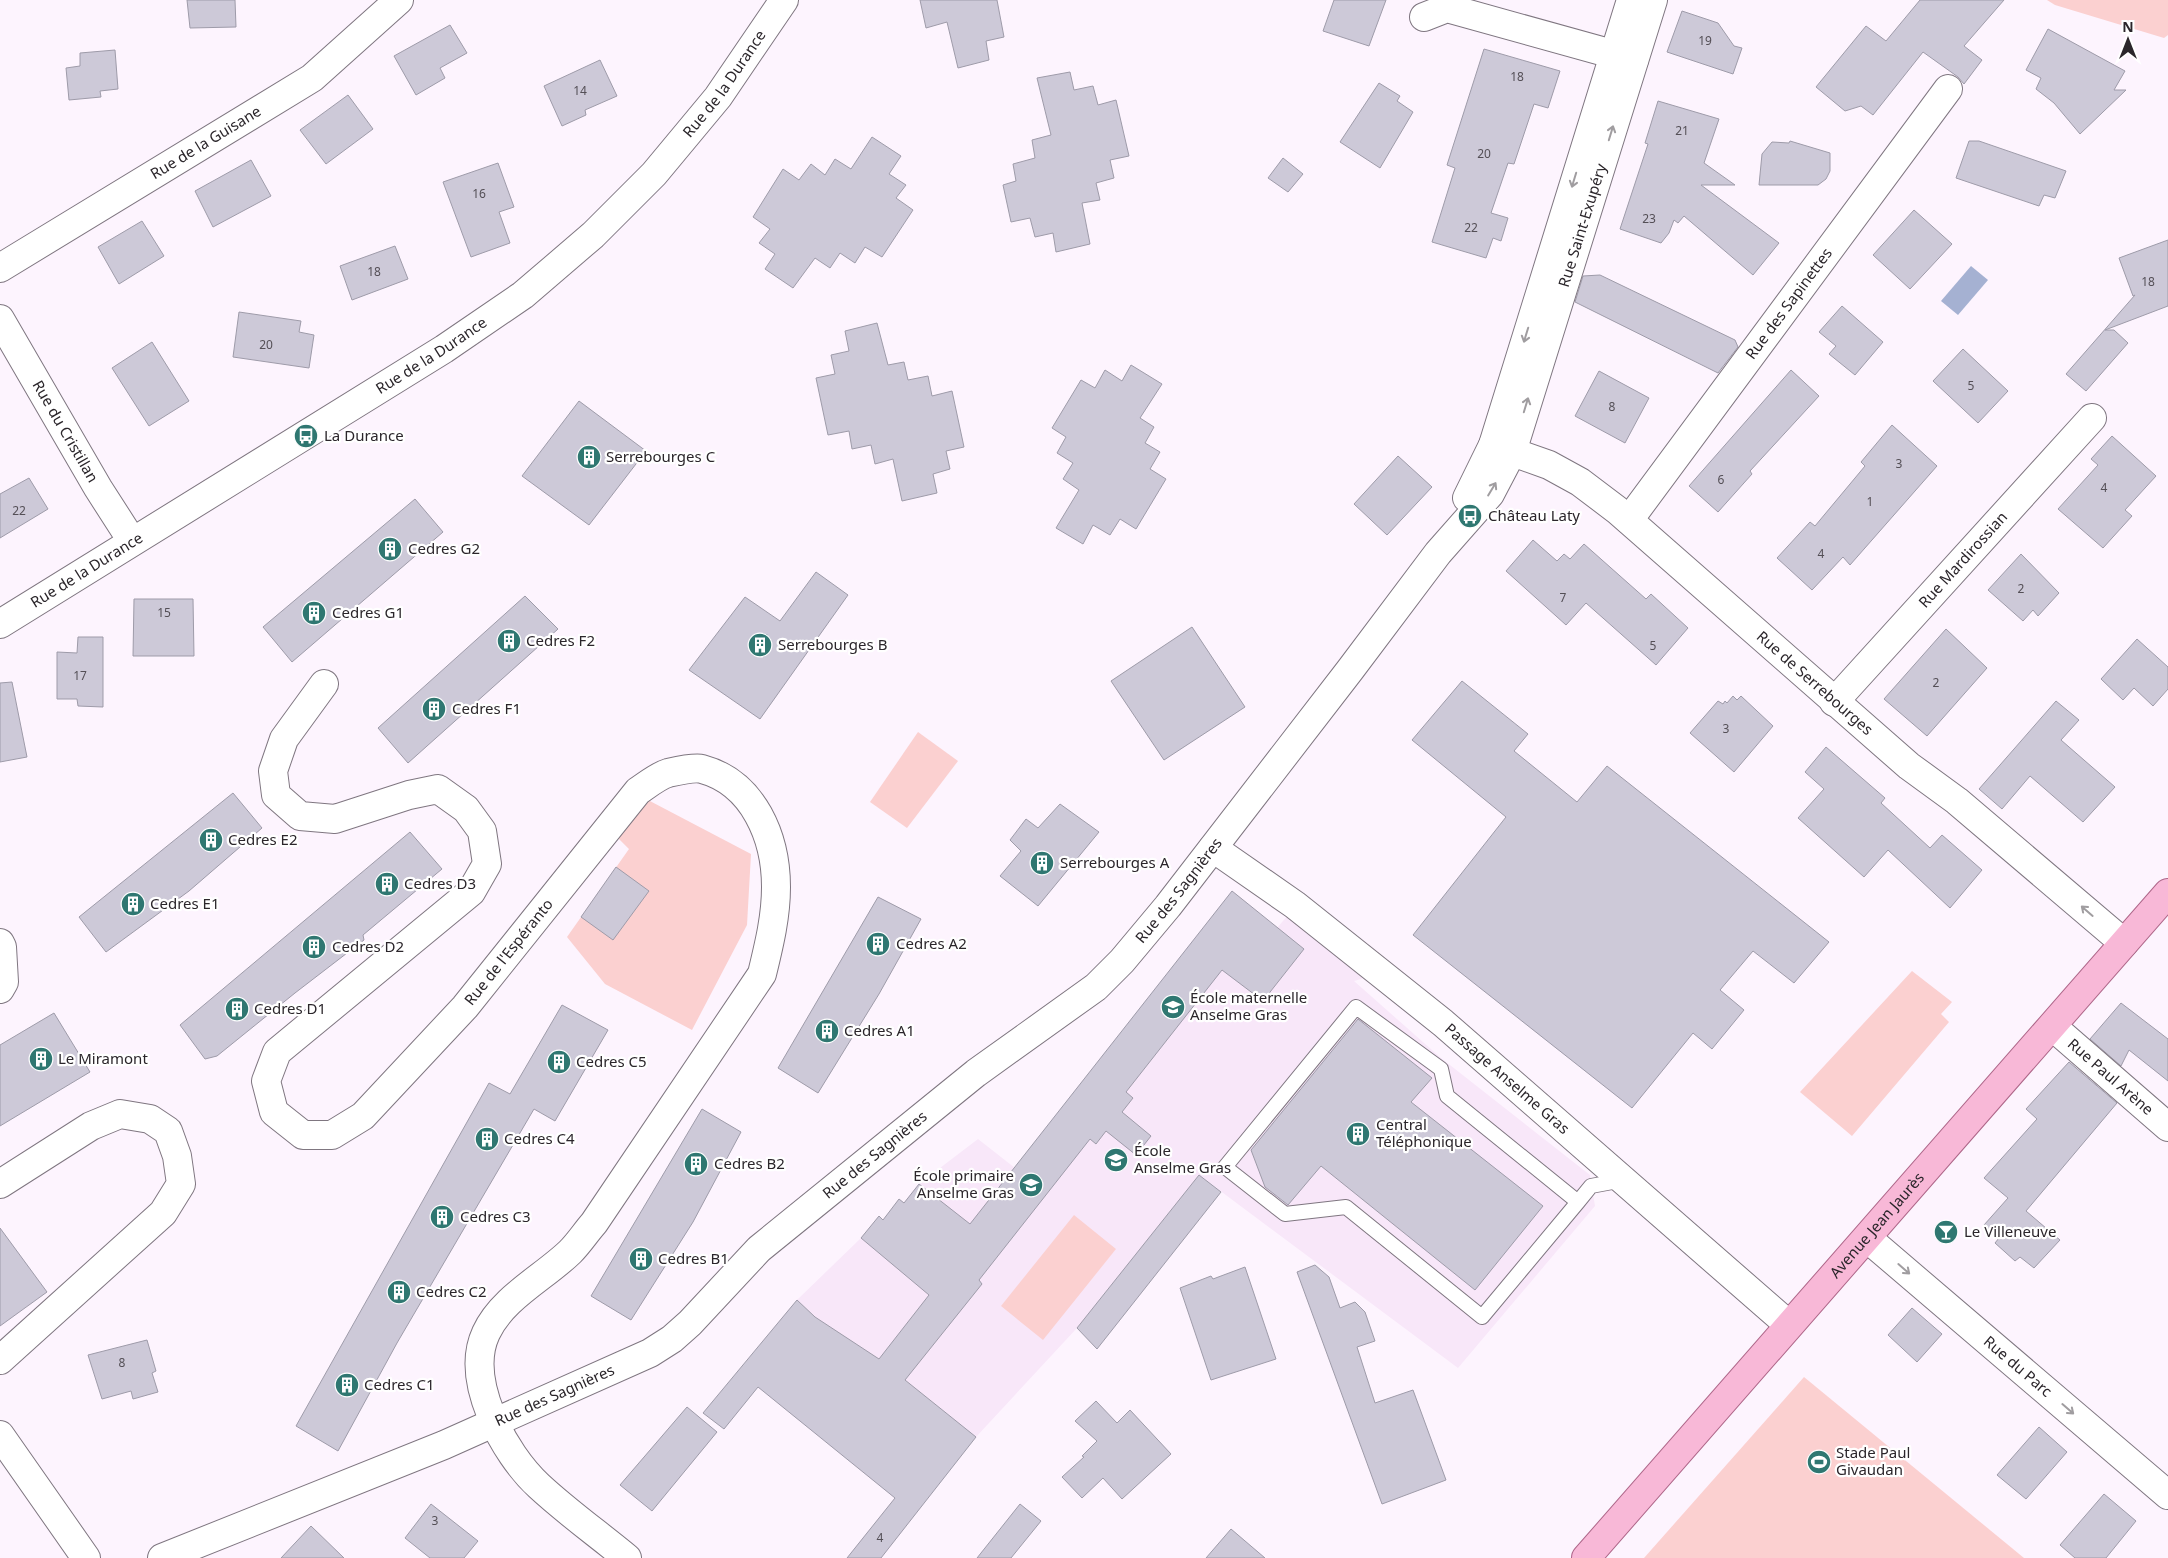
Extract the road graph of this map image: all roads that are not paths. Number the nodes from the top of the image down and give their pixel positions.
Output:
1 (399, 0) edge
2 (784, 0) edge
3 (1631, 0) edge
4 (1653, 0) edge
5 (1424, 17) dead end
6 (1624, 56) junction
7 (1948, 89) dead end
8 (0, 268) edge
9 (0, 319) edge
10 (2092, 418) dead end
11 (1502, 449) junction
12 (1629, 520) junction
13 (132, 541) junction
14 (0, 624) edge
15 (324, 684) dead end
16 (1834, 702) junction
17 (1213, 848) junction
18 (2168, 893) edge
19 (0, 942) edge
20 (2124, 943) junction
21 (0, 989) edge
22 (2053, 1027) junction
23 (2168, 1127) edge
24 (1622, 1180) junction
25 (0, 1184) edge
26 (1578, 1202) junction
27 (1867, 1238) junction
28 (1789, 1325) junction
29 (0, 1360) edge
30 (496, 1423) junction
31 (0, 1435) edge
32 (2168, 1495) edge
33 (86, 1558) edge
34 (162, 1558) edge
35 (627, 1558) edge
36 (1586, 1558) edge

1 - 8 street, Rue de la Guisane
2 - 13 street, Rue de la Durance
3 - 6 street, Rue Saint-Exupéry
4 - 6 street, Rue Saint-Exupéry
5 - 6 street
6 - 11 street, Rue Saint-Exupéry
7 - 12 street, Rue des Sapinettes
9 - 13 street, Rue du Cristillan
10 - 16 street, Rue Mardirossian
11 - 12 street, Rue de Serrebourges
11 - 17 street, Rue des Sagnières
12 - 16 street, Rue de Serrebourges
13 - 14 street, Rue de la Durance
15 - 30 street, Rue de l'Espéranto
20 -> 16 street, Rue de Serrebourges
17 - 24 street, Passage Anselme Gras
17 - 30 street, Rue des Sagnières
18 - 20 main road, Avenue Jean Jaurès
19 - 21 street
20 - 22 main road, Avenue Jean Jaurès
22 - 23 street, Rue Paul Arène
22 - 27 main road, Avenue Jean Jaurès
24 - 26 lane
24 - 28 street, Passage Anselme Gras
25 - 29 street
26 - 26 lane
27 - 28 main road, Avenue Jean Jaurès
27 -> 32 street, Rue du Parc
28 - 36 main road, Avenue Jean Jaurès
30 - 34 street, Rue des Sagnières
30 - 35 street
31 - 33 street

